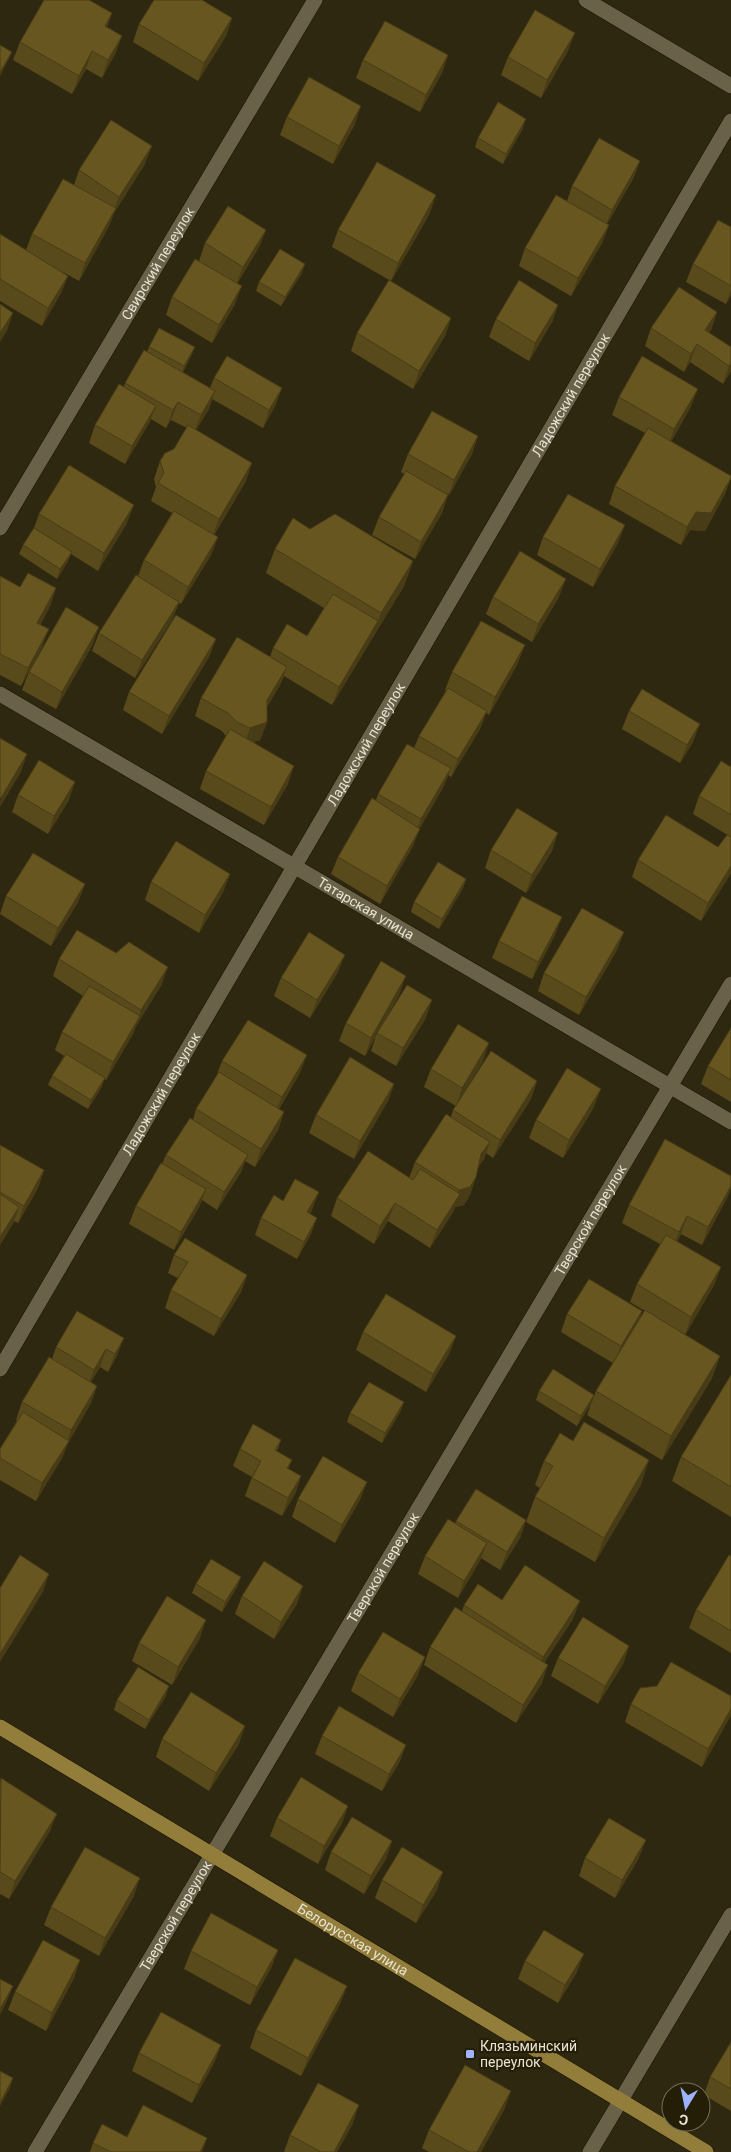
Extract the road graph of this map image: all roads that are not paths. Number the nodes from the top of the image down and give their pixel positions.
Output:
1 (315, 0) edge
2 (586, 0) edge
3 (731, 86) edge
4 (731, 121) edge
5 (0, 528) edge
6 (0, 694) edge
7 (295, 867) junction
8 (731, 984) edge
9 (670, 1087) junction
10 (731, 1122) edge
11 (0, 1369) edge
12 (0, 1727) edge
13 (211, 1854) junction
14 (731, 1915) edge
15 (621, 2100) junction
16 (35, 2152) edge
17 (590, 2152) edge
18 (706, 2152) edge

1 - 5 street, Свирский переулок
2 - 3 street
4 - 7 street, Ладожский переулок
6 - 7 street, Татарская улица
7 - 9 street, Татарская улица
7 - 11 street, Ладожский переулок
8 - 9 street, Тверской переулок
9 - 10 street, Татарская улица
9 - 13 street, Тверской переулок
12 - 13 main road, Белорусская улица
13 - 15 main road, Белорусская улица
13 - 16 street, Тверской переулок
14 - 15 street
15 - 17 street
15 - 18 main road, Белорусская улица

